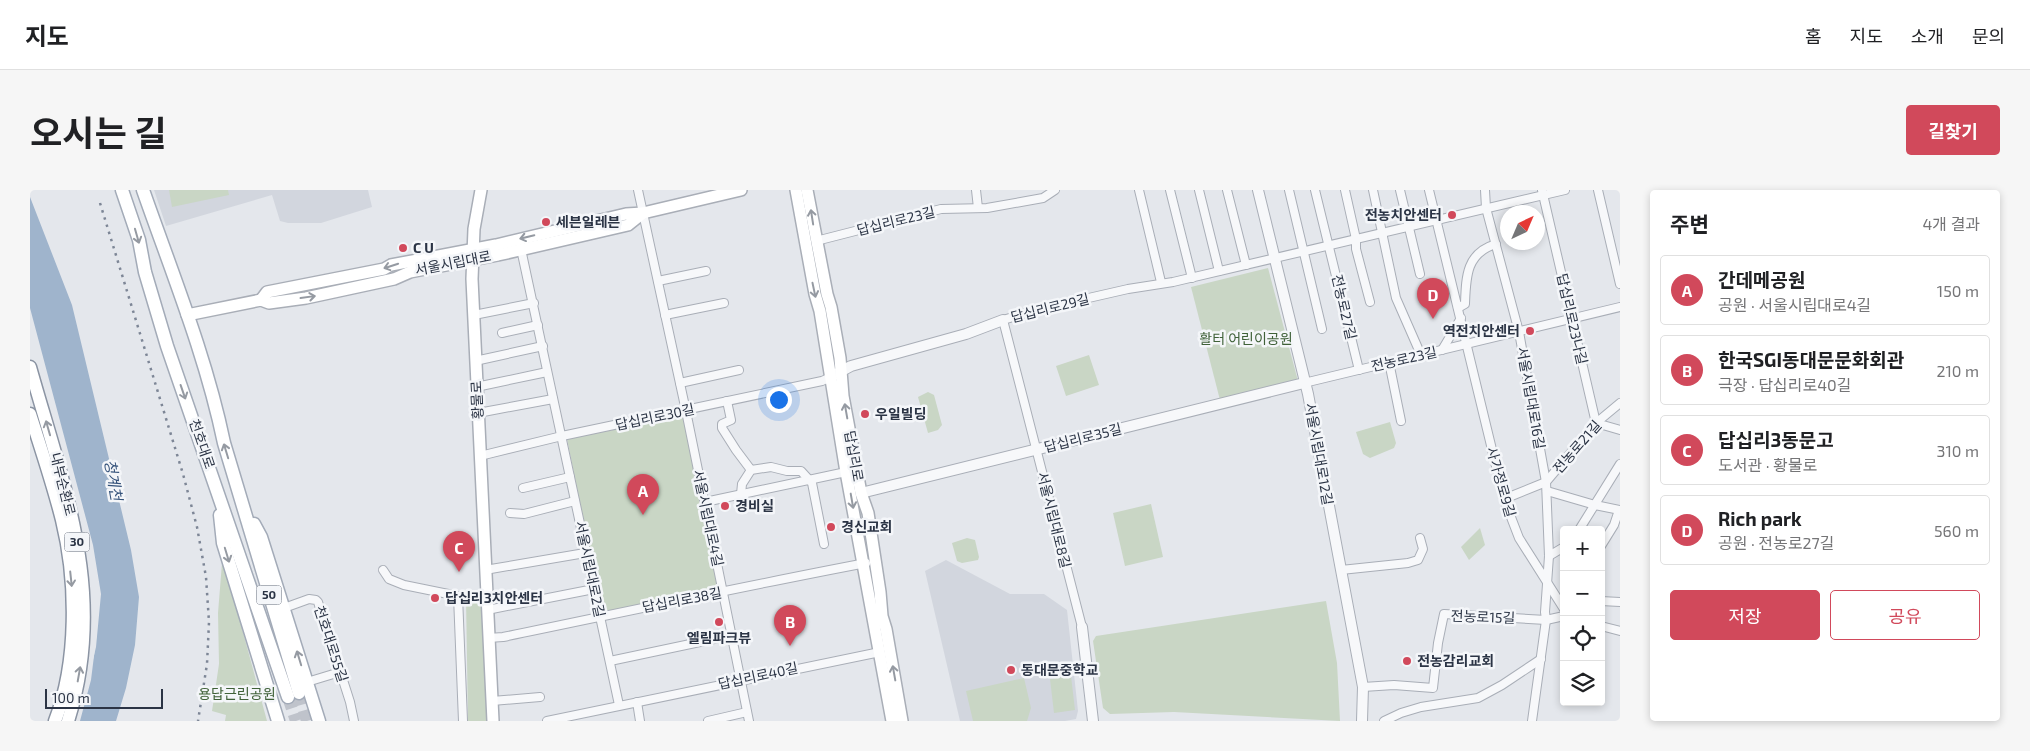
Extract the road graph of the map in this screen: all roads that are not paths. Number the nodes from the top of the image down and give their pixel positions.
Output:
1 (122, 190) edge
2 (143, 190) edge
3 (481, 190) edge
4 (638, 190) edge
5 (740, 190) edge
6 (796, 190) edge
7 (807, 190) edge
8 (976, 190) edge
9 (1055, 190) edge
10 (1139, 190) edge
11 (1170, 190) edge
12 (1199, 190) edge
13 (1226, 190) edge
14 (1258, 190) edge
15 (1288, 190) edge
16 (1315, 190) edge
17 (1345, 190) edge
18 (1372, 190) edge
19 (1400, 190) edge
20 (1430, 190) edge
21 (1485, 190) edge
22 (1565, 190) edge
23 (1598, 190) edge
24 (724, 192) edge
25 (1542, 193) edge
26 (978, 208) junction
27 (1486, 208) junction
28 (643, 213) junction
29 (1437, 219) junction
30 (1408, 226) junction
31 (1382, 232) junction
32 (1356, 238) junction
33 (816, 240) junction
34 (1496, 244) junction
35 (1329, 245) junction
36 (521, 249) junction
37 (1304, 251) junction
38 (472, 254) junction
39 (1275, 258) junction
40 (1246, 265) junction
41 (706, 271) dead end
42 (1219, 271) junction
43 (1420, 274) dead end
44 (1192, 278) junction
45 (658, 281) junction
46 (1161, 282) junction
47 (1620, 284) edge
48 (1370, 302) dead end
49 (534, 303) junction
50 (724, 303) dead end
51 (1620, 307) edge
52 (1458, 308) junction
53 (187, 315) junction
54 (474, 315) junction
55 (666, 315) junction
56 (1461, 318) junction
57 (1571, 319) junction
58 (1004, 320) junction
59 (538, 325) junction
60 (1322, 329) dead end
61 (1519, 332) junction
62 (502, 333) dead end
63 (1467, 344) junction
64 (543, 346) junction
65 (1442, 350) junction
66 (1421, 355) junction
67 (475, 361) junction
68 (1389, 362) junction
69 (30, 367) edge
70 (739, 370) dead end
71 (1358, 370) junction
72 (547, 372) junction
73 (836, 374) junction
74 (680, 383) junction
75 (1304, 383) junction
76 (476, 387) junction
77 (553, 399) junction
78 (727, 400) junction
79 (1620, 403) edge
80 (686, 410) junction
81 (478, 413) junction
82 (30, 414) edge
83 (1401, 421) dead end
84 (1596, 423) junction
85 (1620, 430) edge
86 (562, 436) junction
87 (1036, 450) junction
88 (480, 456) junction
89 (1620, 464) edge
90 (752, 470) junction
91 (846, 472) junction
92 (570, 477) junction
93 (808, 479) junction
94 (1546, 482) junction
95 (523, 488) dead end
96 (218, 490) junction
97 (1547, 491) junction
98 (861, 493) junction
99 (741, 494) junction
100 (240, 497) junction
101 (1504, 499) junction
102 (576, 501) junction
103 (705, 502) junction
104 (1595, 505) junction
105 (1619, 510) edge
106 (510, 513) dead end
107 (1582, 526) edge
108 (1420, 538) dead end
109 (1605, 540) edge
110 (824, 544) dead end
111 (1560, 550) edge
112 (586, 553) junction
113 (1550, 556) junction
114 (875, 561) junction
115 (863, 564) junction
116 (383, 570) dead end
117 (484, 570) junction
118 (1341, 570) junction
119 (1547, 584) junction
120 (594, 589) junction
121 (724, 592) junction
122 (486, 595) junction
123 (458, 596) junction
124 (1560, 597) edge
125 (1605, 602) edge
126 (1620, 602) edge
127 (284, 608) junction
128 (487, 610) junction
129 (1560, 615) edge
130 (600, 617) junction
131 (1546, 620) junction
132 (1082, 627) joint
133 (1605, 627) edge
134 (1620, 631) edge
135 (733, 636) junction
136 (488, 638) junction
137 (880, 652) junction
138 (1541, 659) junction
139 (610, 661) junction
140 (340, 672) junction
141 (742, 679) junction
142 (306, 682) junction
143 (1363, 687) junction
144 (540, 696) dead end
145 (492, 701) junction
146 (637, 702) junction
147 (619, 705) junction
148 (748, 712) junction
149 (55, 721) edge
150 (68, 721) edge
151 (278, 721) edge
152 (319, 721) edge
153 (354, 721) edge
154 (463, 721) edge
155 (493, 721) edge
156 (547, 721) edge
157 (640, 721) edge
158 (708, 721) edge
159 (749, 721) edge
160 (892, 721) edge
161 (902, 721) edge
162 (1093, 721) edge
163 (1362, 721) edge
164 (1384, 721) edge
165 (1532, 721) edge

1 -> 96 main road, 천호대로
2 - 53 main road, 천호대로 / 50
3 - 38 main road, 황물로
4 - 28 street, 서울시립대로4길
5 - 24 main road, 서울시립대로
6 -> 73 main road, 답십리로
33 -> 7 main road, 답십리로
8 - 26 street
9 - 26 street, 답십리로23길
10 - 46 street
11 - 44 street
12 - 42 street
13 - 40 street
14 - 39 street, 서울시립대로12길
15 - 37 street
16 - 35 street
17 - 32 street
18 - 31 street
19 - 30 street
20 - 29 street, 사가정로9길
21 - 27 street, 서울시립대로16길
22 - 25 street
23 - 47 street
24 - 28 main road, 서울시립대로
25 - 27 street
25 - 57 street, 답십리로23나길
26 - 33 street, 답십리로23길
27 - 29 street
27 - 34 street, 서울시립대로16길
28 - 36 main road, 서울시립대로
28 -> 38 main road, 서울시립대로
28 - 45 street, 서울시립대로4길
29 - 30 street
29 - 52 street, 사가정로9길
30 - 31 street
30 - 43 street
31 - 32 street
31 - 66 street
32 - 35 street
32 - 48 street, 전농로27길
33 - 73 main road, 답십리로
34 - 52 street
34 - 61 street, 서울시립대로16길
35 - 37 street
35 - 71 street, 전농로27길
36 - 38 main road, 서울시립대로
36 - 49 street, 서울시립대로2길
37 - 39 street
37 - 60 street, 전농로27길
38 - 53 main road, 서울시립대로
38 - 54 main road, 황물로
39 - 40 street, 답십리로29길
39 - 75 street, 서울시립대로12길
40 - 42 street, 답십리로29길
41 - 45 street
42 - 44 street, 답십리로29길
44 - 46 street, 답십리로29길
45 - 55 street, 서울시립대로4길
46 - 58 street, 답십리로29길
49 - 54 street
49 - 59 street, 서울시립대로2길
50 - 55 street
51 - 57 street, 전농로23길
52 - 56 street, 사가정로9길
100 -> 53 main road, 천호대로 / 50
54 - 67 main road, 황물로
55 - 74 street, 서울시립대로4길
56 - 63 street, 사가정로9길
56 - 65 street
57 - 61 street, 전농로23길
57 - 84 street, 답십리로23나길
58 - 73 street, 답십리로29길
58 - 87 street, 서울시립대로8길
59 - 62 street
59 - 64 street, 서울시립대로2길
61 - 63 street, 전농로23길
61 - 94 street, 서울시립대로16길
63 - 65 street, 전농로23길
63 - 101 street, 사가정로9길
64 - 67 street
64 - 72 street, 서울시립대로2길
65 - 66 street, 전농로23길
66 - 68 street, 전농로23길
67 - 76 main road, 황물로
68 - 71 street, 전농로23길
68 - 83 street
150 -> 69 main road, 내부순환로 / 30
70 - 74 street
71 - 75 street, 전농로23길
72 - 76 street
72 - 77 street, 서울시립대로2길
73 - 78 street, 답십리로30길
73 - 91 main road, 답십리로
98 -> 73 main road, 답십리로
74 - 80 street, 서울시립대로4길
75 - 87 street, 답십리로35길
75 - 118 street, 서울시립대로12길
76 - 81 main road, 황물로
77 - 81 street
77 - 86 street, 서울시립대로2길
78 - 80 street, 답십리로30길
78 - 90 street
79 - 84 street, 전농로21길
80 - 86 street, 답십리로30길
80 - 103 street, 서울시립대로4길
81 - 88 main road, 황물로
82 -> 149 main road, 내부순환로 / 30
84 - 85 street
84 - 94 street, 전농로21길
86 - 88 street, 답십리로30길
86 - 92 street, 서울시립대로2길
87 - 98 street, 답십리로35길
87 - 132 street, 서울시립대로8길
88 - 117 main road, 황물로
89 - 104 street
90 - 93 street
90 - 99 street
91 - 93 street
91 -> 115 main road, 답십리로
92 - 95 street
92 - 102 street, 서울시립대로2길
93 - 99 street
93 - 110 street
94 - 97 street, 서울시립대로16길
94 - 101 street, 전농로21길
96 - 100 main road, 천호대로 / 50
96 -> 151 main road
97 - 104 street
97 - 113 street, 서울시립대로16길
98 - 114 main road, 답십리로
99 - 103 street
100 - 127 main road
101 - 119 street, 사가정로9길
102 - 106 street
102 - 112 street, 서울시립대로2길
103 - 121 street, 서울시립대로4길
104 - 105 street
104 - 107 street
105 - 109 street
108 - 118 street
111 - 113 street
112 - 117 street
112 - 120 street, 서울시립대로2길
113 - 119 street, 서울시립대로16길
114 - 115 street, 답십리로38길
161 -> 114 main road, 답십리로
115 - 121 street, 답십리로38길
115 - 137 main road, 답십리로
116 - 123 street
117 - 122 main road, 황물로
118 - 143 street, 서울시립대로12길
119 - 124 street, 사가정로9길
119 - 131 street, 서울시립대로16길
120 - 128 street
120 - 130 street, 서울시립대로2길
121 - 130 street, 답십리로38길
121 - 135 street, 서울시립대로4길
122 - 123 street
122 - 128 main road, 황물로
123 - 154 street
125 - 126 street
127 - 140 street, 천호대로55길
142 -> 127 main road
128 - 136 main road, 황물로
129 - 131 street, 전농로15길
130 - 136 street, 답십리로38길
130 - 139 street, 서울시립대로2길
131 - 138 street
131 - 143 street, 전농로15길
132 - 162 street, 서울시립대로8길
133 - 134 street
135 - 139 street
135 - 141 street, 서울시립대로4길
136 - 145 main road, 황물로
137 - 141 street, 답십리로40길
137 - 160 main road, 답십리로
138 - 164 street
138 - 165 street
139 - 147 street, 서울시립대로2길
140 - 142 street
140 - 153 street, 천호대로55길
141 - 146 street, 답십리로40길
141 - 148 street, 서울시립대로4길
142 - 152 main road
143 - 163 street, 서울시립대로12길
144 - 145 street
145 - 155 main road, 황물로
146 - 147 street, 답십리로40길
146 - 157 street
147 - 156 street, 답십리로40길
148 - 158 street
148 - 159 street, 서울시립대로4길

